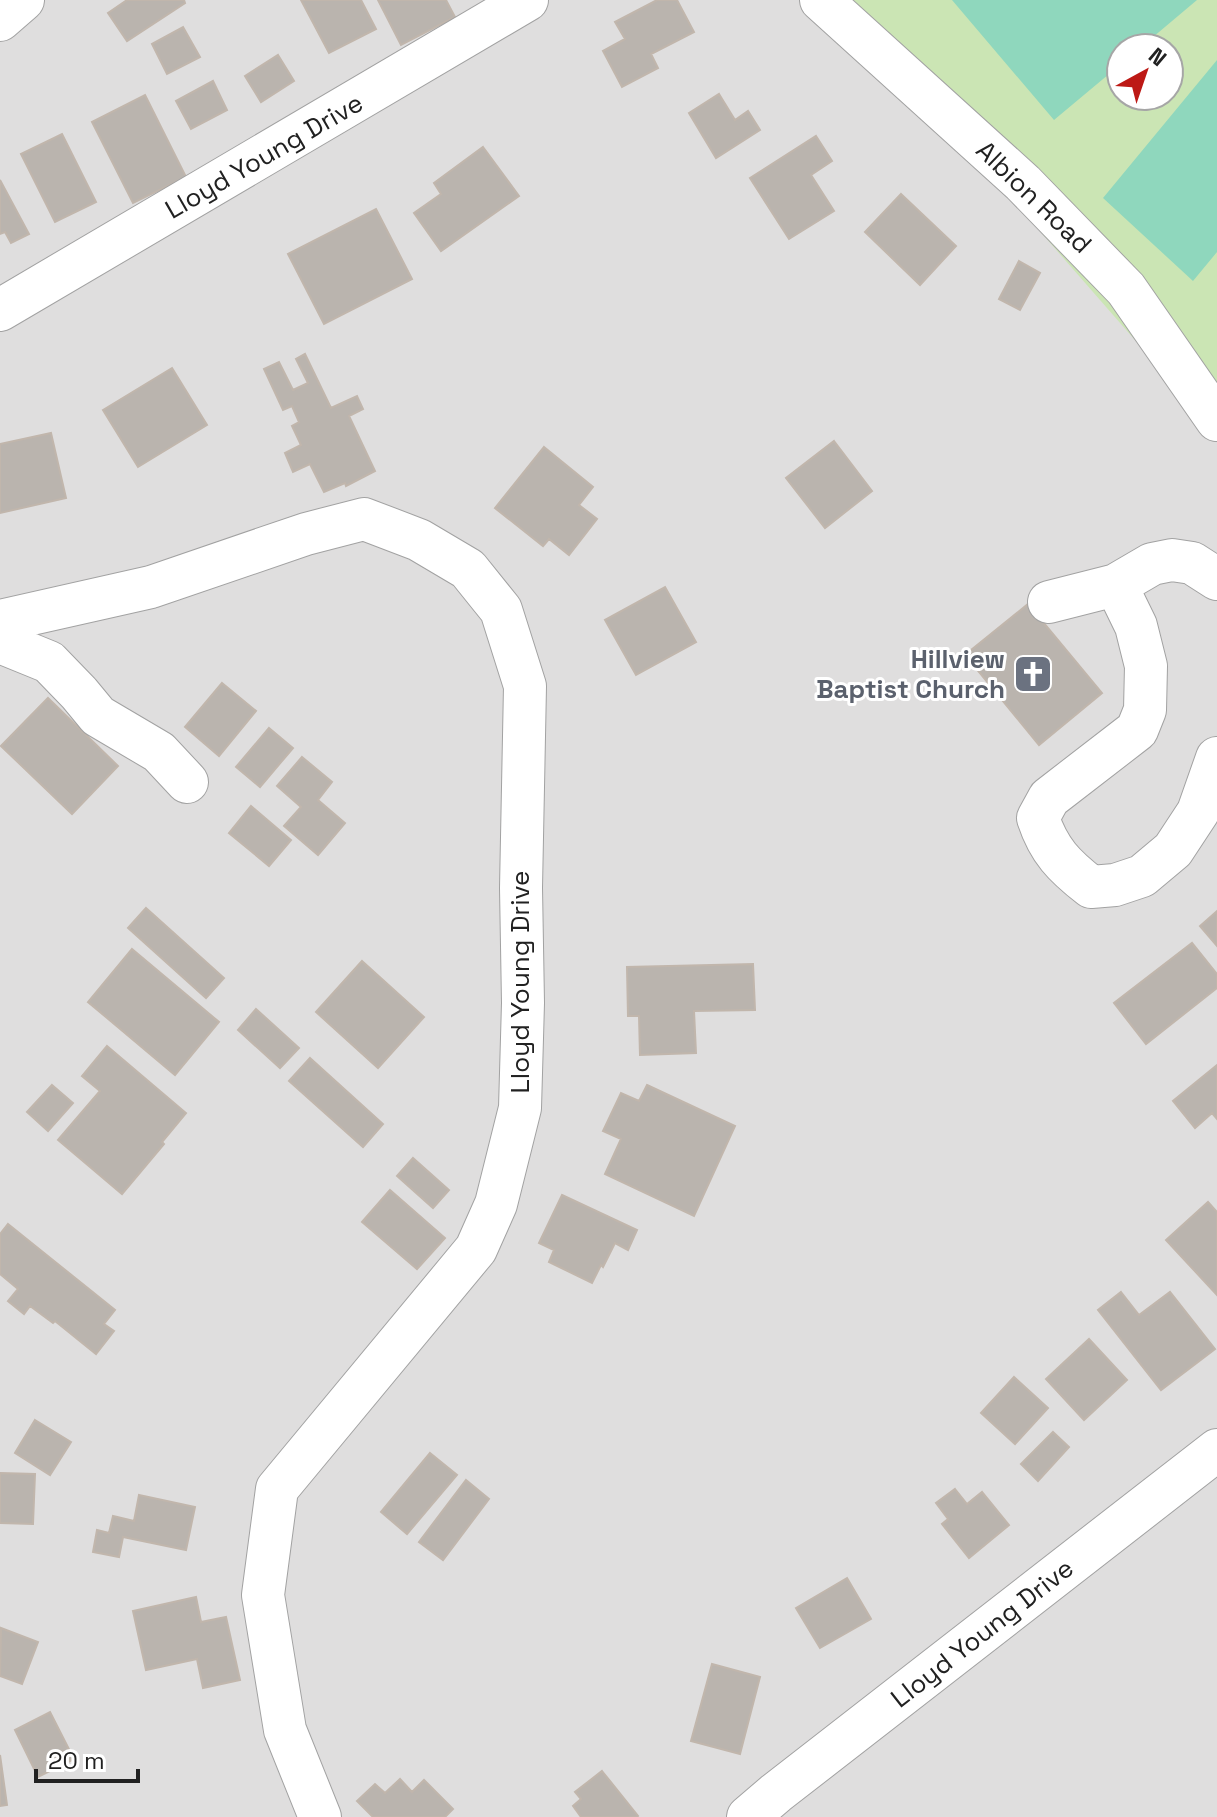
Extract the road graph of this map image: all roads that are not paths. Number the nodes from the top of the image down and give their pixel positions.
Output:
1 (23, 0) edge
2 (527, 0) edge
3 (821, 0) edge
4 (0, 20) edge
5 (0, 310) edge
6 (1217, 420) edge
7 (1217, 579) edge
8 (1116, 585) junction
9 (1049, 602) dead end
10 (0, 621) edge
11 (0, 642) edge
12 (1217, 758) edge
13 (187, 782) dead end
14 (1217, 1450) edge
15 (320, 1817) edge
16 (748, 1817) edge

1 - 4 street
2 - 5 street, Lloyd Young Drive
3 - 6 street, Albion Road
7 - 8 street
8 - 9 street
8 - 12 street
10 - 15 street, Lloyd Young Drive
11 - 13 street
14 - 16 street, Lloyd Young Drive

